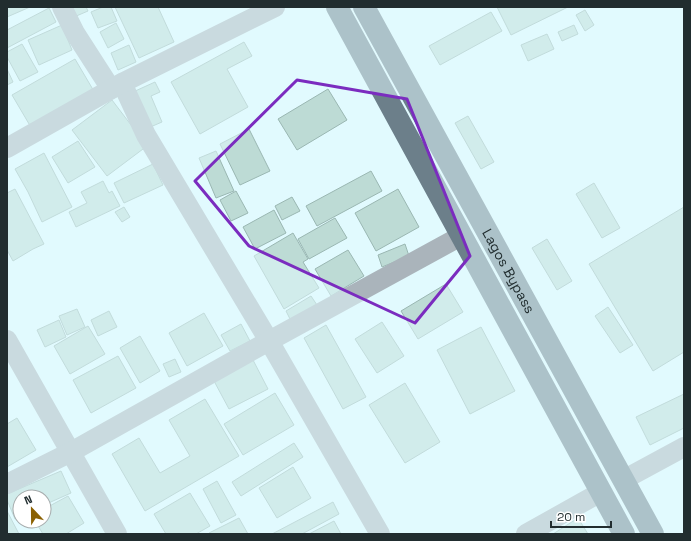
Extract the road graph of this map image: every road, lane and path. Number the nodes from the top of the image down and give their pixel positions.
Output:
1 (62, 7) edge
2 (275, 7) edge
3 (337, 7) edge
4 (364, 7) edge
5 (117, 86) junction
6 (7, 148) edge
7 (461, 236) junction
8 (7, 340) edge
9 (269, 341) junction
10 (684, 447) edge
11 (71, 452) junction
12 (623, 480) junction
13 (7, 484) edge
14 (601, 492) junction
15 (117, 534) edge
16 (380, 534) edge
17 (526, 534) edge
18 (624, 534) edge
19 (653, 534) edge

1 - 5 street
2 - 5 street
3 - 7 main road, Lagos Bypass
4 - 12 main road, Lagos Bypass
5 - 6 street
5 - 9 street
7 - 9 street
7 - 14 main road, Lagos Bypass
8 - 11 street
9 - 11 street
9 - 16 street
10 - 12 street
11 - 13 street
11 - 15 street
12 - 19 main road, Lagos Bypass
14 - 17 street
14 - 18 main road, Lagos Bypass

